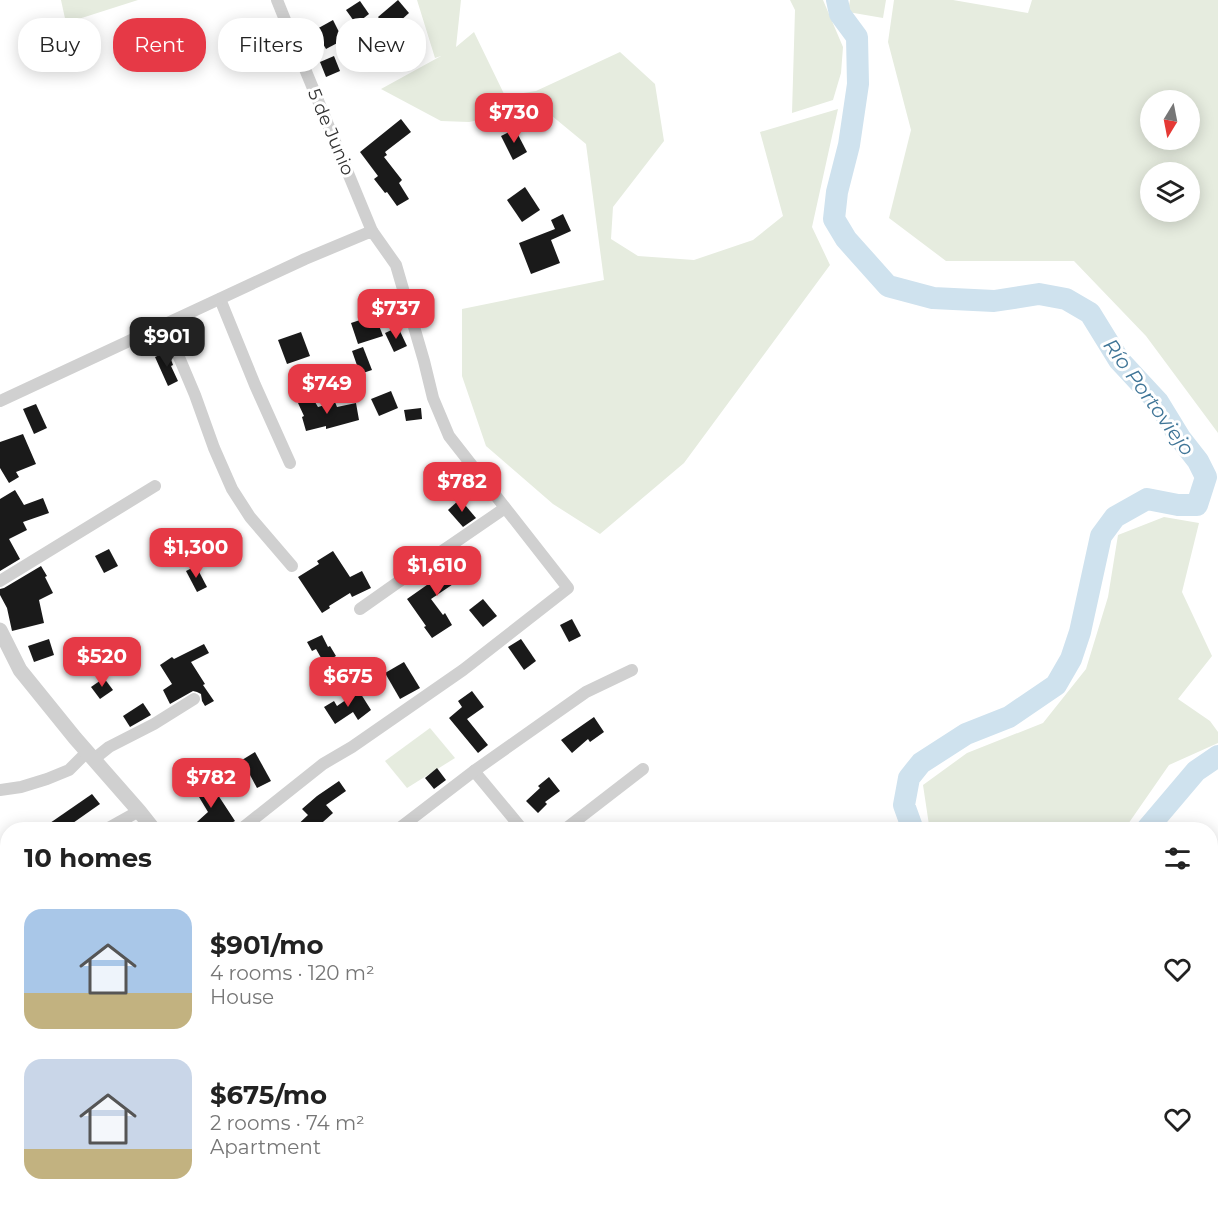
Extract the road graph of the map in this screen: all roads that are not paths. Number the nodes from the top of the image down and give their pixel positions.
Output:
1 (277, 0) edge
2 (372, 231) junction
3 (220, 299) junction
4 (165, 324) junction
5 (0, 401) edge
6 (290, 463) dead end
7 (155, 486) dead end
8 (505, 508) junction
9 (292, 566) dead end
10 (0, 581) edge
11 (360, 609) dead end
12 (0, 630) edge
13 (632, 670) dead end
14 (194, 699) dead end
15 (90, 755) junction
16 (643, 769) dead end
17 (474, 771) junction
18 (0, 790) edge
19 (140, 811) junction
20 (120, 822) edge
21 (148, 822) edge
22 (250, 822) edge
23 (407, 822) edge
24 (516, 822) edge
25 (574, 822) edge

1 - 2 street, 5 de Junio
2 - 3 street
2 - 8 street, 5 de Junio
3 - 4 street
3 - 6 street
4 - 5 street
4 - 9 street
7 - 10 street
8 - 11 street
8 - 22 street, 5 de Junio
12 - 15 street
13 - 17 street
14 - 15 street
15 - 18 street
15 - 19 street
16 - 25 street
17 - 23 street
17 - 24 street
19 - 20 street
19 - 21 street

